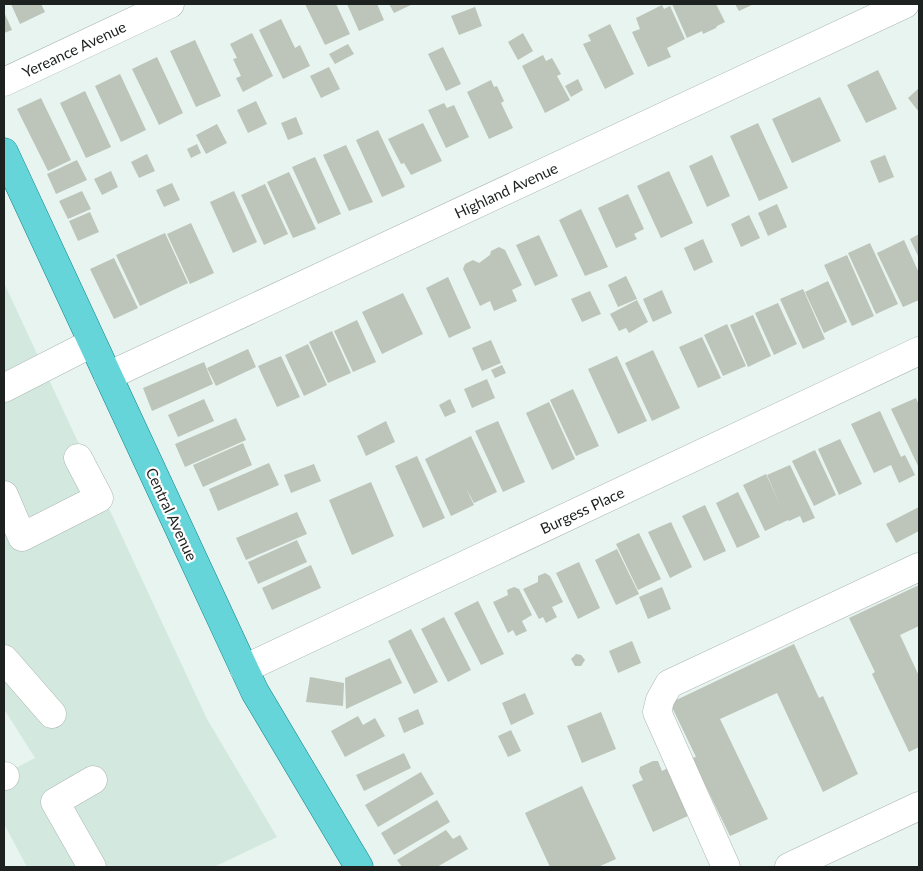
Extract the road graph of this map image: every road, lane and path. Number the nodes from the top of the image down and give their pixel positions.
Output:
1 (170, 4) edge
2 (905, 4) edge
3 (4, 82) edge
4 (4, 152) edge
5 (92, 343) junction
6 (919, 351) edge
7 (108, 376) junction
8 (4, 388) edge
9 (78, 458) dead end
10 (4, 495) edge
11 (919, 566) edge
12 (4, 659) edge
13 (244, 669) junction
14 (52, 714) dead end
15 (92, 780) dead end
16 (919, 806) edge
17 (92, 867) edge
18 (359, 867) edge
19 (726, 867) edge
20 (788, 867) edge

1 - 3 street, Yereance Avenue
2 - 7 street, Highland Avenue
4 - 5 main road, Central Avenue
5 - 7 main road, Central Avenue
5 - 8 street
6 - 13 street, Burgess Place
7 - 13 main road, Central Avenue
9 - 10 street
11 - 19 street
12 - 14 street
13 - 18 main road, Central Avenue
15 - 17 street
16 - 20 street

